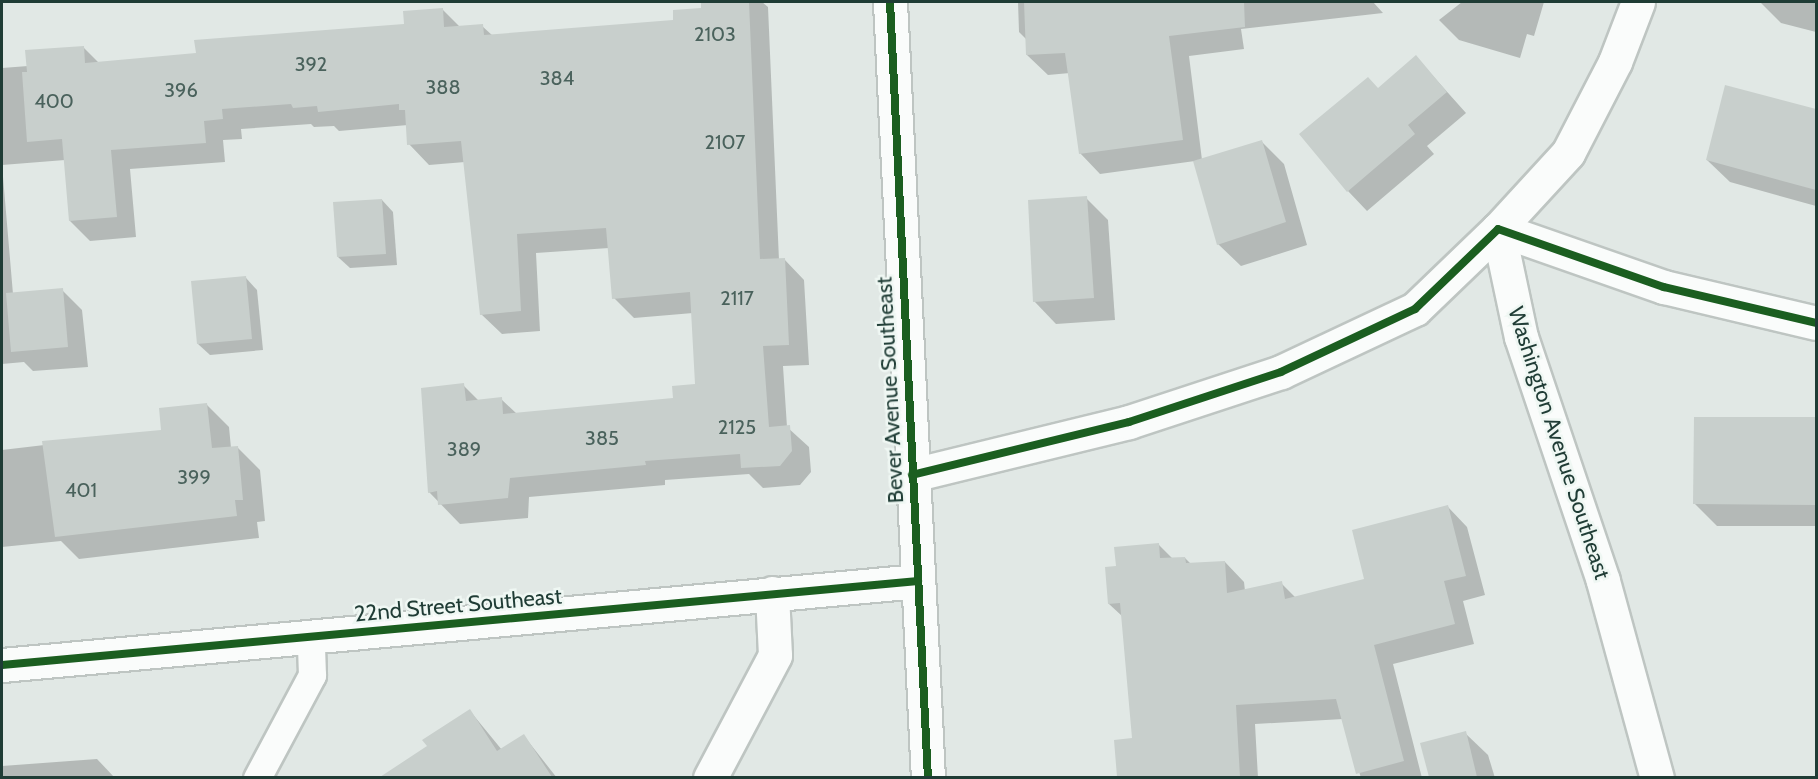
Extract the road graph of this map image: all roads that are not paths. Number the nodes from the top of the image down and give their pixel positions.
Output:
1 (890, 2) edge
2 (1638, 2) edge
3 (1498, 229) junction
4 (1816, 323) edge
5 (912, 475) junction
6 (918, 581) junction
7 (772, 594) junction
8 (311, 637) junction
9 (2, 665) edge
10 (257, 777) edge
11 (710, 777) edge
12 (928, 777) edge
13 (1657, 777) edge

1 - 5 street, Bever Avenue Southeast
2 - 3 street
3 - 4 street
3 - 5 street
3 - 13 street, Washington Avenue Southeast
5 - 6 street, Bever Avenue Southeast
6 - 7 street, 22nd Street Southeast
6 - 12 street, Bever Avenue Southeast
7 - 8 street, 22nd Street Southeast
7 - 11 street
8 - 9 street, 22nd Street Southeast
8 - 10 lane

